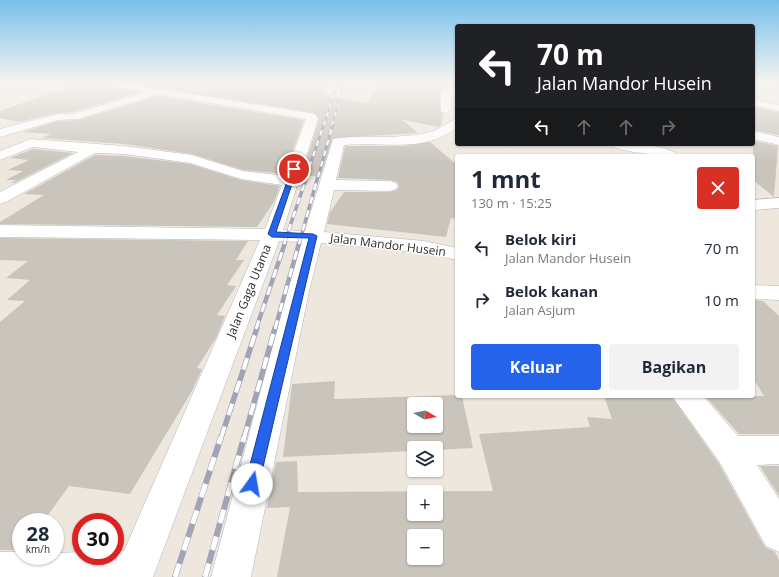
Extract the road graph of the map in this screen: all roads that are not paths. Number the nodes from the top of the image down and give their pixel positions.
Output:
1 (94, 111) edge
2 (280, 111) edge
3 (455, 122) edge
4 (0, 134) edge
5 (756, 136) edge
6 (0, 141) edge
7 (779, 141) edge
8 (30, 143) junction
9 (626, 146) edge
10 (93, 148) junction
11 (667, 154) edge
12 (0, 156) edge
13 (290, 181) junction
14 (327, 185) junction
15 (390, 186) dead end
16 (0, 199) edge
17 (779, 202) edge
18 (755, 205) edge
19 (1, 232) edge
20 (272, 234) junction
21 (313, 236) junction
22 (455, 254) edge
23 (764, 292) edge
24 (779, 304) edge
25 (688, 398) edge
26 (779, 450) edge
27 (730, 451) junction
28 (779, 533) edge
29 (0, 572) edge
30 (135, 573) edge
31 (231, 577) edge

1 - 4 street
2 - 13 street
3 - 14 street
5 - 7 street
6 - 8 street
8 - 10 street
8 - 12 street
9 - 11 street
10 - 13 street
10 - 16 street
13 - 20 street
14 - 15 street
14 - 21 street
17 - 18 street
19 - 20 street, Jalan Gaga Utama
20 - 21 street, Jalan Mandor Husein
20 - 30 street, Jalan Gaga Utama
21 - 22 street, Jalan Mandor Husein
21 - 31 street
23 - 24 street
25 - 27 street
26 - 27 street
27 - 28 street
29 - 30 street

